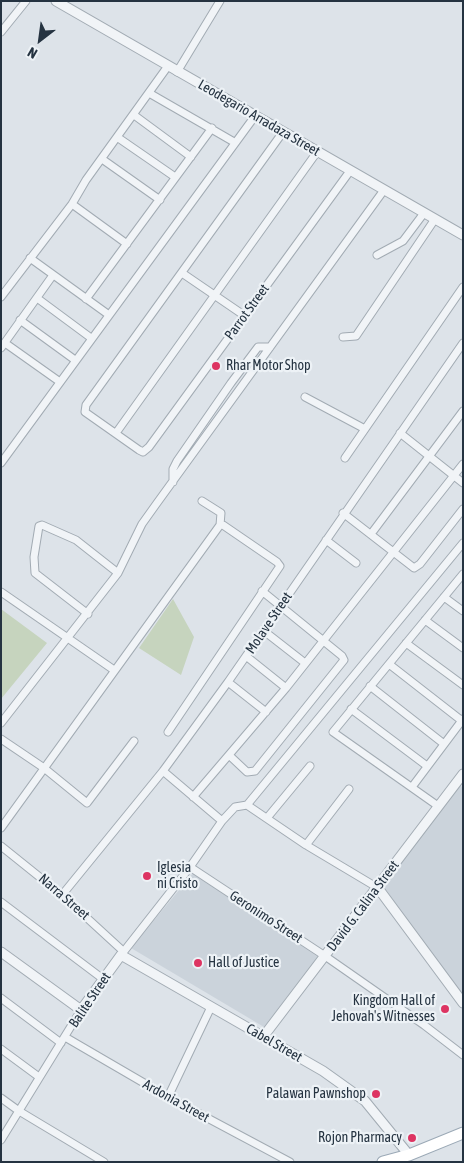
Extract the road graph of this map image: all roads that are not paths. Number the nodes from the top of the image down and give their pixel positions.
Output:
1 (26, 1) edge
2 (56, 1) edge
3 (220, 1) edge
4 (1, 32) edge
5 (168, 66) junction
6 (177, 72) junction
7 (149, 93) junction
8 (134, 115) junction
9 (255, 116) junction
10 (212, 128) junction
11 (283, 132) junction
12 (117, 137) junction
13 (234, 142) junction
14 (317, 152) junction
15 (191, 156) junction
16 (102, 159) junction
17 (350, 170) junction
18 (175, 177) junction
19 (384, 190) junction
20 (160, 200) junction
21 (72, 204) junction
22 (424, 213) junction
23 (436, 219) junction
24 (463, 235) edge
25 (127, 244) junction
26 (377, 256) dead end
27 (30, 258) junction
28 (182, 273) junction
29 (53, 275) junction
30 (463, 288) edge
31 (214, 295) junction
32 (1, 297) edge
33 (37, 298) junction
34 (86, 299) junction
35 (109, 315) junction
36 (244, 316) junction
37 (20, 320) junction
38 (343, 337) dead end
39 (91, 338) junction
40 (463, 343) edge
41 (3, 345) edge
42 (270, 347) junction
43 (249, 358) junction
44 (75, 360) junction
45 (254, 370) junction
46 (60, 382) junction
47 (231, 383) junction
48 (304, 397) dead end
49 (230, 403) junction
50 (463, 411) edge
51 (365, 429) junction
52 (116, 433) junction
53 (400, 433) junction
54 (428, 456) junction
55 (345, 458) dead end
56 (1, 463) edge
57 (463, 464) edge
58 (182, 470) junction
59 (173, 471) junction
60 (453, 475) junction
61 (173, 482) junction
62 (463, 483) edge
63 (202, 501) dead end
64 (463, 510) edge
65 (343, 513) junction
66 (220, 524) junction
67 (371, 534) junction
68 (326, 540) junction
69 (463, 543) edge
70 (393, 552) junction
71 (356, 563) dead end
72 (118, 573) junction
73 (463, 575) edge
74 (262, 591) junction
75 (1, 592) edge
76 (444, 597) junction
77 (282, 605) junction
78 (463, 611) edge
79 (88, 614) junction
80 (425, 620) junction
81 (264, 630) junction
82 (69, 638) junction
83 (324, 640) junction
84 (406, 642) junction
85 (463, 648) edge
86 (246, 656) junction
87 (305, 663) junction
88 (389, 664) junction
89 (114, 670) junction
90 (228, 682) junction
91 (463, 685) edge
92 (370, 686) junction
93 (286, 688) junction
94 (351, 709) junction
95 (266, 712) junction
96 (462, 720) edge
97 (1, 723) edge
98 (168, 732) dead end
99 (1, 740) edge
100 (134, 741) dead end
101 (444, 744) junction
102 (230, 756) junction
103 (310, 766) dead end
104 (427, 766) junction
105 (44, 768) junction
106 (163, 771) junction
107 (463, 774) edge
108 (412, 787) junction
109 (349, 789) dead end
110 (194, 796) junction
111 (248, 805) junction
112 (438, 806) junction
113 (267, 818) junction
114 (222, 821) junction
115 (1, 828) edge
116 (306, 845) junction
117 (1, 846) edge
118 (190, 867) junction
119 (378, 888) junction
120 (62, 895) junction
121 (1, 902) edge
122 (1, 952) edge
123 (122, 953) junction
124 (325, 956) junction
125 (103, 979) junction
126 (1, 998) edge
127 (463, 1003) edge
128 (211, 1008) junction
129 (81, 1010) junction
130 (263, 1037) junction
131 (63, 1040) junction
132 (1, 1049) edge
133 (463, 1055) edge
134 (39, 1077) junction
135 (168, 1097) junction
136 (1, 1098) edge
137 (19, 1111) junction
138 (463, 1132) edge
139 (1, 1140) edge
140 (409, 1155) junction
141 (104, 1162) edge
142 (290, 1162) edge
143 (383, 1162) edge

1 - 4 street
2 - 5 street, Leodegario Arradaza Street
3 - 6 street
5 - 6 street, Leodegario Arradaza Street
5 - 7 street
6 - 9 street, Leodegario Arradaza Street
7 - 8 street
7 - 10 street
8 - 12 street
8 - 15 street
9 - 11 street, Leodegario Arradaza Street
9 - 13 street
10 - 13 street
10 - 15 street
11 - 14 street, Leodegario Arradaza Street
11 - 28 street
12 - 16 street
12 - 18 street
13 - 35 street
14 - 17 street, Leodegario Arradaza Street
14 - 31 street
15 - 18 street
16 - 20 street
16 - 21 street
17 - 19 street, Leodegario Arradaza Street
17 - 36 street, Parrot Street
18 - 20 street
19 - 22 street, Leodegario Arradaza Street
19 - 42 street
20 - 25 street
21 - 25 street
21 - 27 street
22 - 23 street, Leodegario Arradaza Street
22 - 26 street
23 - 24 street, Leodegario Arradaza Street
23 - 38 street
25 - 34 street
27 - 29 street
27 - 32 street
28 - 31 street
28 - 52 street
29 - 33 street
29 - 34 street
30 - 51 street
31 - 36 street
31 - 52 street
33 - 37 street
33 - 39 street
34 - 35 street
35 - 39 street
36 - 52 street, Parrot Street
37 - 41 street
37 - 44 street
39 - 44 street
40 - 53 street, Molave Street
41 - 46 street
42 - 43 street
42 - 45 street
43 - 45 street
43 - 47 street
44 - 46 street
45 - 49 street
46 - 56 street
47 - 49 street
47 - 59 street
48 - 51 street
49 - 58 street
50 - 54 street
51 - 55 street
53 - 54 street
53 - 65 street, Molave Street
54 - 60 street
54 - 67 street
57 - 60 street
58 - 59 street
58 - 61 street
59 - 61 street
60 - 62 street
60 - 70 street
61 - 72 street
63 - 66 street
64 - 70 street
65 - 67 street
65 - 68 street, Molave Street
66 - 74 street
66 - 89 street
67 - 70 street
68 - 71 street
68 - 77 street, Molave Street
69 - 111 street
70 - 83 street
72 - 79 street
72 - 79 street
73 - 76 street
74 - 77 street
74 - 98 street
75 - 82 street
76 - 78 street
76 - 80 street
77 - 81 street, Molave Street
77 - 83 street
79 - 82 street
80 - 84 street
80 - 85 street
81 - 86 street, Molave Street
81 - 87 street
82 - 89 street
82 - 97 street
83 - 87 street
83 - 102 street
84 - 88 street
84 - 91 street
86 - 90 street, Molave Street
86 - 93 street
87 - 93 street
88 - 92 street
88 - 96 street
89 - 105 street
90 - 95 street
90 - 106 street, Molave Street
92 - 94 street
92 - 101 street
93 - 95 street
94 - 104 street
94 - 108 street
95 - 102 street
96 - 101 street
99 - 105 street
100 - 105 street
101 - 104 street
102 - 110 street
103 - 113 street
104 - 108 street
105 - 115 street
106 - 110 street
106 - 120 street, Molave Street
107 - 112 street, David G. Calina Street
108 - 112 street
109 - 116 street
110 - 114 street
111 - 113 street
111 - 114 street, Balite Street
112 - 119 street, David G. Calina Street
113 - 116 street
114 - 118 street, Balite Street
116 - 119 street
117 - 120 street, Narra Street
118 - 123 street, Balite Street
118 - 124 street, Geronimo Street
119 - 124 street, David G. Calina Street
119 - 127 street
120 - 123 street, Narra Street
121 - 125 street
122 - 129 street
123 - 125 street, Balite Street
123 - 128 street, Cabel Street
124 - 130 street, David G. Calina Street
124 - 133 street, Geronimo Street
125 - 129 street, Balite Street
126 - 131 street, Ardonia Street
128 - 130 street, Cabel Street
128 - 135 street
129 - 131 street, Balite Street
130 - 140 street, Cabel Street
131 - 134 street, Balite Street
131 - 135 street, Ardonia Street
132 - 134 street
134 - 137 street, Balite Street
135 - 142 street, Ardonia Street
136 - 137 street
137 - 139 street, Balite Street
137 - 141 street
138 - 140 main road
140 - 143 main road

